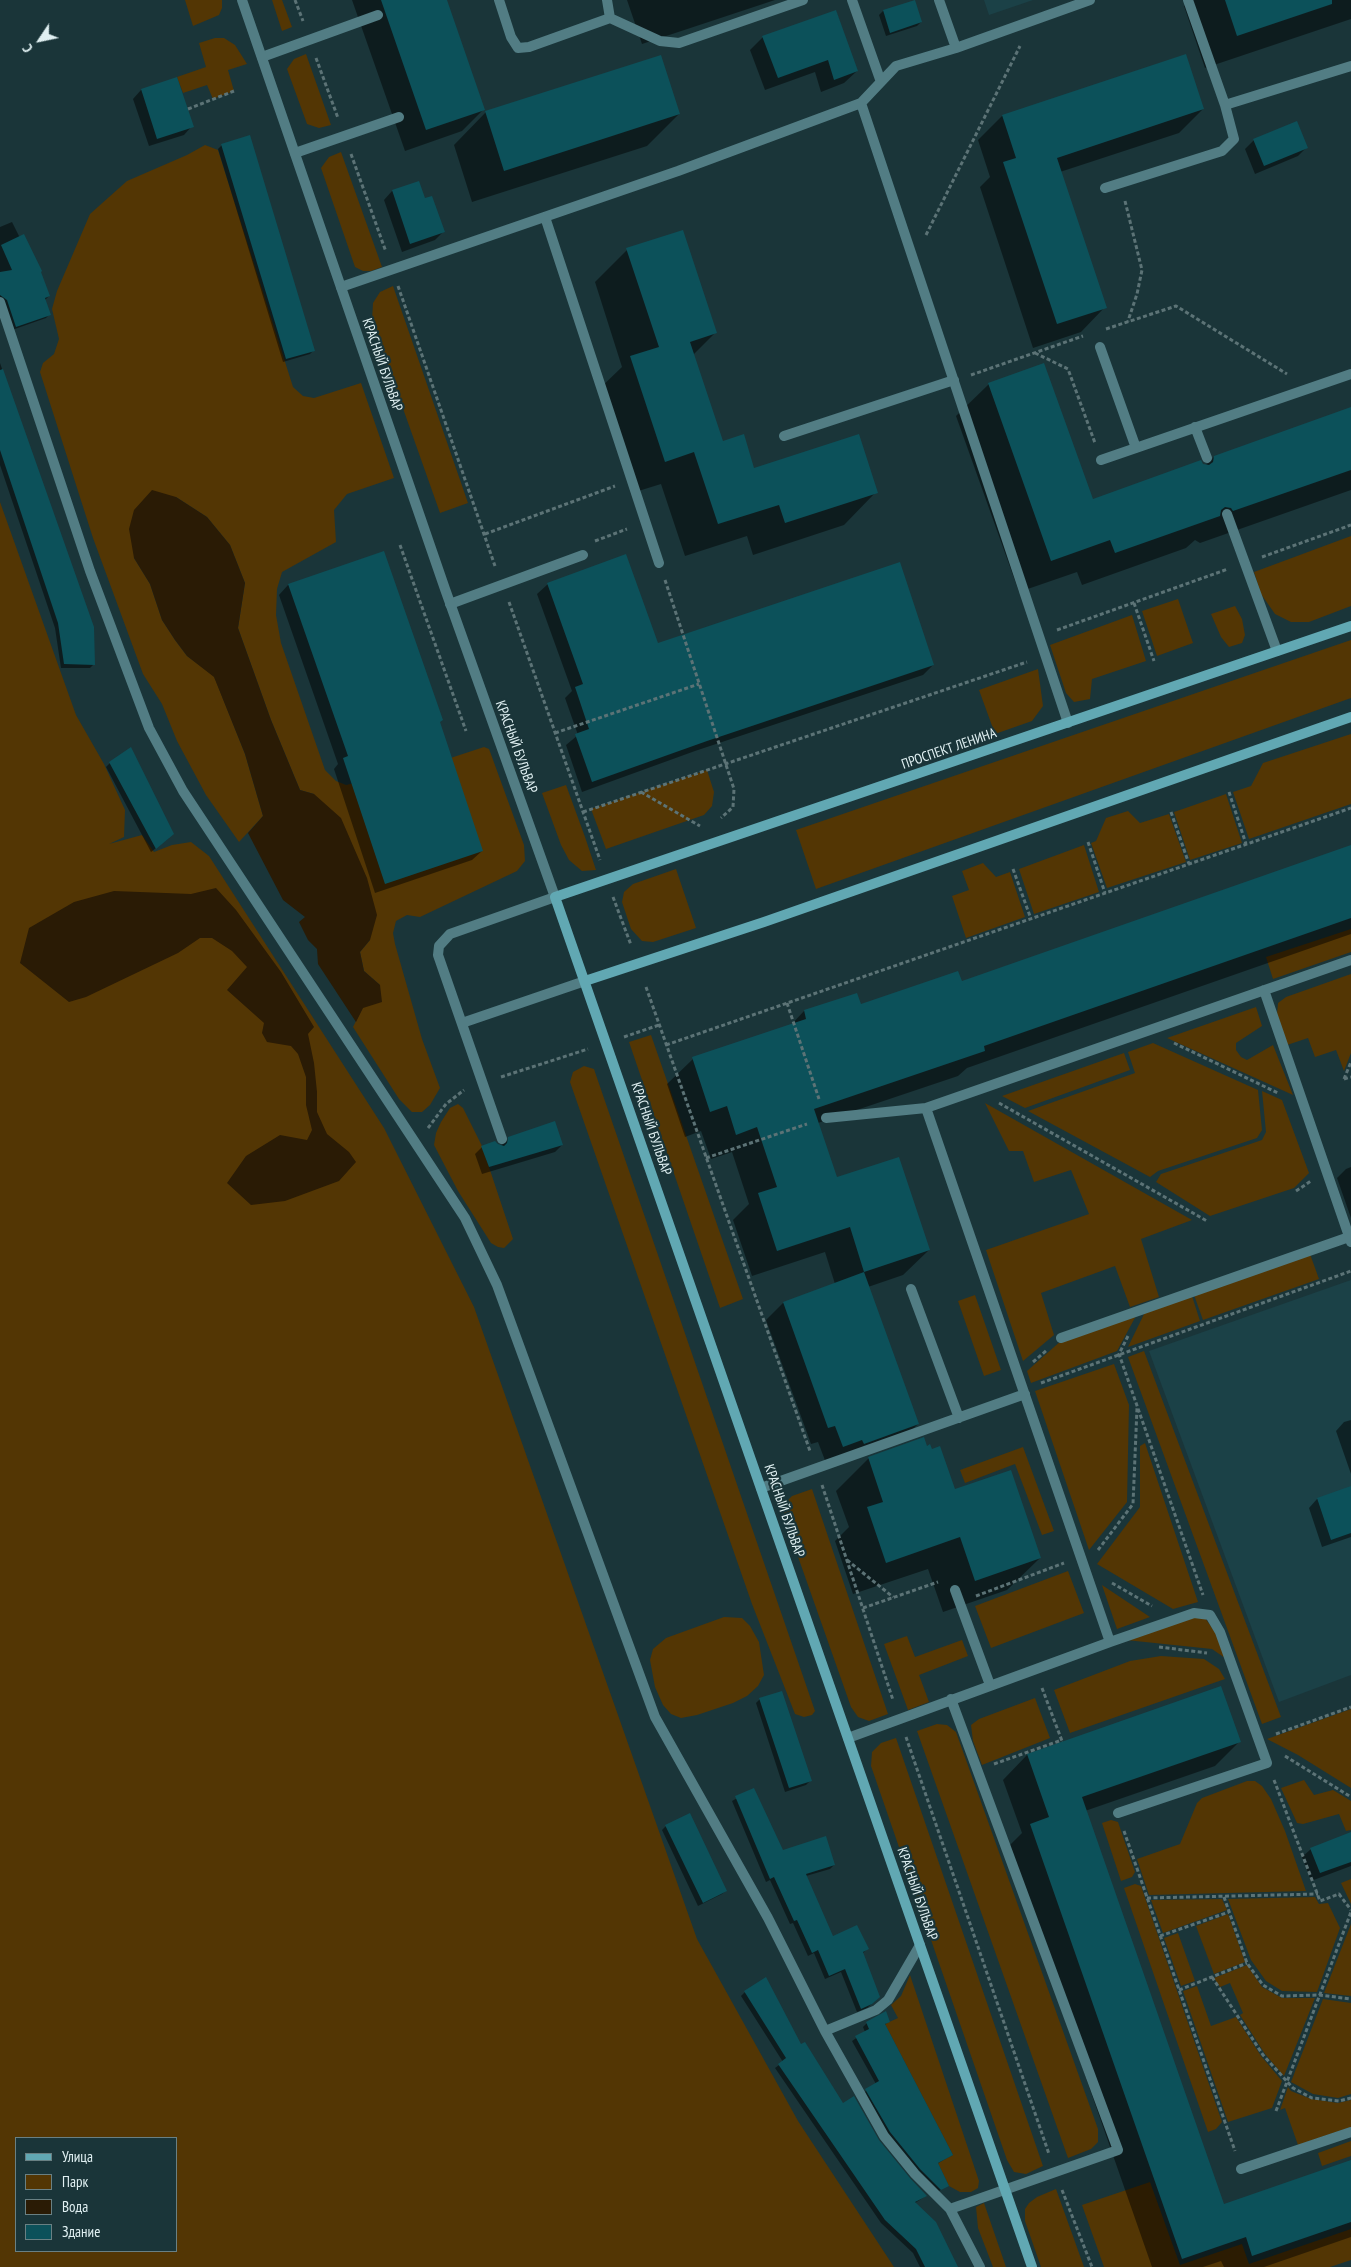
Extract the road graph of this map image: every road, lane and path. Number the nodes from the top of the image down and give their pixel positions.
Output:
1 (242, 0) edge
2 (295, 0) edge
3 (498, 0) edge
4 (608, 0) edge
5 (803, 0) edge
6 (852, 0) edge
7 (939, 0) edge
8 (1090, 0) edge
9 (1188, 0) edge
10 (378, 15) dead end
11 (610, 18) junction
12 (1032, 21) junction
13 (310, 40) junction
14 (956, 48) junction
15 (262, 56) junction
16 (1351, 66) edge
17 (880, 82) junction
18 (234, 91) dead end
19 (861, 103) junction
20 (1225, 105) junction
21 (188, 109) dead end
22 (399, 117) dead end
23 (344, 136) junction
24 (295, 153) junction
25 (1120, 183) junction
26 (1105, 188) dead end
27 (545, 217) junction
28 (913, 260) junction
29 (392, 270) junction
30 (341, 287) junction
31 (0, 302) edge
32 (1128, 321) junction
33 (1100, 331) dead end
34 (1091, 334) dead end
35 (1100, 347) dead end
36 (1035, 353) junction
37 (1351, 374) edge
38 (954, 380) junction
39 (1309, 389) junction
40 (1195, 428) junction
41 (784, 436) dead end
42 (1136, 448) junction
43 (1207, 458) dead end
44 (1101, 460) joint
45 (632, 479) junction
46 (1227, 514) dead end
47 (646, 522) junction
48 (1351, 526) edge
49 (484, 534) junction
50 (400, 545) dead end
51 (583, 556) joint
52 (659, 563) joint
53 (1245, 563) junction
54 (502, 585) junction
55 (1134, 603) junction
56 (450, 604) junction
57 (1351, 626) edge
58 (1040, 636) junction
59 (1277, 651) junction
60 (1046, 656) junction
61 (1154, 661) dead end
62 (699, 684) junction
63 (1351, 717) edge
64 (1068, 722) junction
65 (466, 731) dead end
66 (555, 733) junction
67 (725, 764) junction
68 (641, 792) junction
69 (1229, 792) dead end
70 (1351, 808) edge
71 (583, 812) junction
72 (1171, 812) dead end
73 (714, 822) dead end
74 (707, 824) dead end
75 (701, 826) junction
76 (692, 830) dead end
77 (1088, 842) dead end
78 (1246, 844) junction
79 (610, 858) dead end
80 (600, 861) junction
81 (1189, 864) junction
82 (603, 868) dead end
83 (1013, 869) dead end
84 (612, 893) dead end
85 (1105, 893) junction
86 (555, 897) junction
87 (1031, 919) junction
88 (632, 948) dead end
89 (1351, 960) edge
90 (585, 981) junction
91 (646, 987) dead end
92 (1264, 990) junction
93 (787, 1003) junction
94 (462, 1023) junction
95 (659, 1024) junction
96 (1148, 1031) junction
97 (624, 1037) dead end
98 (666, 1045) junction
99 (593, 1047) dead end
100 (1351, 1062) edge
101 (1351, 1077) edge
102 (482, 1083) junction
103 (977, 1090) junction
104 (1304, 1106) junction
105 (926, 1108) junction
106 (826, 1118) junction
107 (413, 1139) junction
108 (502, 1139) dead end
109 (706, 1158) junction
110 (1207, 1221) dead end
111 (1350, 1239) edge
112 (1351, 1271) edge
113 (911, 1288) dead end
114 (1061, 1338) joint
115 (1119, 1354) junction
116 (1019, 1375) junction
117 (1024, 1392) junction
118 (1137, 1404) junction
119 (958, 1418) junction
120 (817, 1469) junction
121 (761, 1488) junction
122 (1081, 1557) junction
123 (846, 1559) junction
124 (1085, 1568) junction
125 (954, 1590) joint
126 (893, 1598) junction
127 (959, 1603) junction
128 (863, 1608) junction
129 (1210, 1614) junction
130 (1174, 1619) junction
131 (1110, 1642) junction
132 (1150, 1646) dead end
133 (1034, 1669) junction
134 (1235, 1671) junction
135 (990, 1685) junction
136 (951, 1699) junction
137 (1351, 1707) edge
138 (899, 1718) junction
139 (848, 1738) junction
140 (1259, 1740) junction
141 (1267, 1762) junction
142 (977, 1770) junction
143 (1351, 1797) edge
144 (1118, 1814) joint
145 (1318, 1894) junction
146 (1224, 1896) junction
147 (1147, 1898) junction
148 (1351, 1911) edge
149 (1229, 1912) junction
150 (1160, 1936) junction
151 (920, 1945) junction
152 (1247, 1963) junction
153 (1212, 1977) junction
154 (1179, 1990) junction
155 (1319, 1996) junction
156 (1351, 1999) edge
157 (824, 2031) junction
158 (1287, 2082) junction
159 (1351, 2098) edge
160 (1276, 2111) dead end
161 (1351, 2132) edge
162 (1241, 2169) joint
163 (1056, 2172) junction
164 (1005, 2190) junction
165 (950, 2209) junction
166 (980, 2267) edge
167 (1032, 2267) edge
168 (1092, 2267) edge

1 - 15 street, КРАСНЫЙ БУЛЬВАР
2 - 13 path
3 - 11 street
4 - 11 street
5 - 11 street
6 - 17 street
7 - 14 street
8 - 12 street
9 - 20 street
10 - 13 street
12 - 14 street
12 - 28 path
13 - 15 street
13 - 23 path
14 - 17 street
15 - 24 street, КРАСНЫЙ БУЛЬВАР
16 - 20 street
17 - 19 street
18 - 21 path
19 - 27 street
19 - 28 street
20 - 25 street
22 - 23 street
23 - 24 street
23 - 29 path
24 - 30 street, КРАСНЫЙ БУЛЬВАР
25 - 26 street
25 - 32 path
27 - 29 street
27 - 45 street
28 - 38 street
29 - 30 street
29 - 49 path
30 - 56 street, КРАСНЫЙ БУЛЬВАР
31 - 107 street
32 - 33 path
32 - 39 path
34 - 36 path
35 - 42 street
36 - 38 path
36 - 44 path
37 - 39 street
38 - 41 street
38 - 58 street
39 - 40 street
40 - 42 street
40 - 43 street
42 - 44 street
45 - 47 street
45 - 49 path
46 - 53 street
47 - 51 path
47 - 52 street
48 - 53 path
49 - 54 path
50 - 65 path
51 - 54 street
52 - 62 path
53 - 55 path
53 - 59 street
54 - 56 street
54 - 66 path
55 - 58 path
55 - 61 path
56 - 86 street, КРАСНЫЙ БУЛЬВАР
57 - 59 street, ПРОСПЕКТ ЛЕНИНА
58 - 60 street
59 - 64 street, ПРОСПЕКТ ЛЕНИНА
60 - 64 street
60 - 67 path
62 - 66 path
62 - 67 path
63 - 90 street
64 - 86 street, ПРОСПЕКТ ЛЕНИНА
66 - 71 path
67 - 68 path
67 - 73 path
68 - 71 path
68 - 75 path
69 - 78 path
70 - 78 path
71 - 80 path
72 - 81 path
74 - 75 path
75 - 76 path
77 - 85 path
78 - 81 path
79 - 80 path
80 - 82 path
81 - 85 path
83 - 87 path
84 - 88 path
85 - 87 path
86 - 90 street, КРАСНЫЙ БУЛЬВАР
86 - 94 street
87 - 93 path
89 - 92 street
90 - 94 street
90 - 121 street, КРАСНЫЙ БУЛЬВАР
91 - 95 path
92 - 96 street
92 - 104 street
93 - 98 path
93 - 106 path
94 - 102 street
95 - 97 path
95 - 98 path
96 - 103 street
96 - 104 path
98 - 109 path
99 - 102 path
100 - 101 path
102 - 107 path
102 - 108 street
103 - 105 street
103 - 110 path
104 - 111 street
105 - 106 street
105 - 116 street
106 - 109 path
107 - 157 street
109 - 120 path
111 - 114 street
112 - 115 path
113 - 119 street
114 - 116 path
115 - 117 path
115 - 118 path
116 - 117 street
117 - 119 street
117 - 122 street
118 - 124 path
118 - 129 path
119 - 120 street
120 - 121 street
120 - 123 path
121 - 139 street, КРАСНЫЙ БУЛЬВАР
122 - 124 street
122 - 127 path
123 - 126 path
123 - 128 path
124 - 130 path
124 - 131 street
125 - 126 path
125 - 127 street
126 - 128 path
127 - 135 street
128 - 138 path
129 - 130 street
129 - 134 street
130 - 131 street
131 - 133 street
132 - 134 path
133 - 135 street
133 - 142 path
134 - 140 street
135 - 136 street
136 - 138 street
136 - 142 street
137 - 140 path
138 - 139 street
138 - 163 path
139 - 151 street, КРАСНЫЙ БУЛЬВАР
140 - 141 street
140 - 143 path
141 - 144 street
141 - 145 path
142 - 163 street
144 - 147 path
145 - 146 path
145 - 148 path
146 - 147 path
146 - 149 path
147 - 150 path
148 - 155 path
149 - 150 path
149 - 152 path
150 - 154 path
151 - 157 street
151 - 164 street, КРАСНЫЙ БУЛЬВАР
152 - 153 path
152 - 155 path
153 - 154 path
153 - 158 path
154 - 162 path
155 - 156 path
155 - 158 path
157 - 165 street
158 - 159 path
158 - 160 path
161 - 162 street
163 - 164 street
163 - 168 path
164 - 165 street
164 - 167 street, КРАСНЫЙ БУЛЬВАР
165 - 166 street

